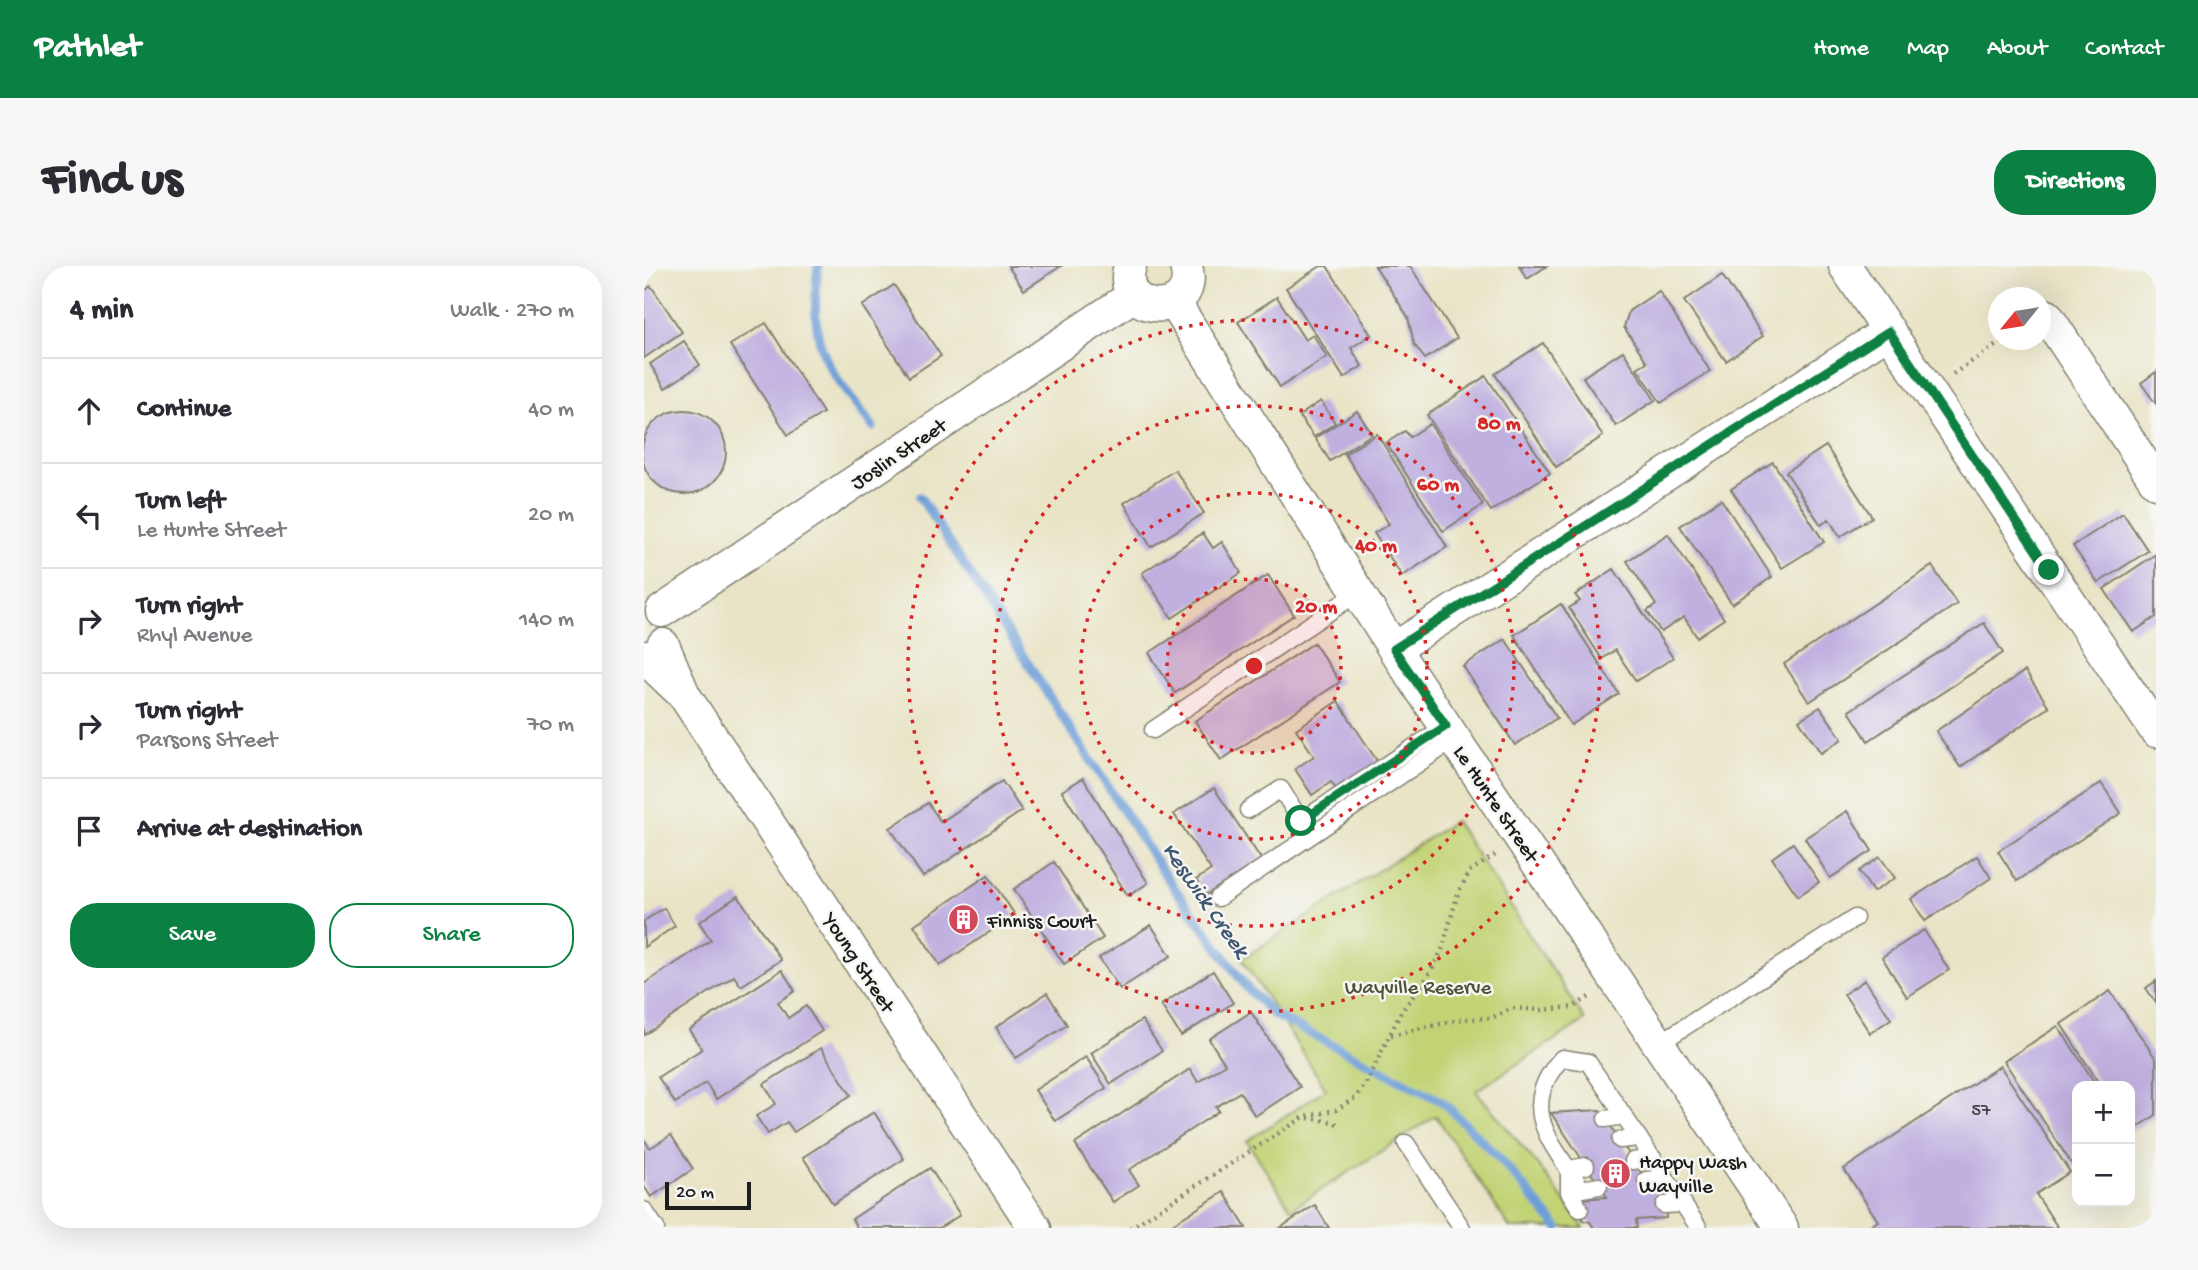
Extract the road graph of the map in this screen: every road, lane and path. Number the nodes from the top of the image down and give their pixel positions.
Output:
1 (1186, 266) edge
2 (1845, 266) edge
3 (1132, 280) edge
4 (1174, 302) junction
5 (2051, 324) edge
6 (1889, 331) junction
7 (1989, 350) edge
8 (1929, 391) junction
9 (2156, 482) edge
10 (1359, 592) junction
11 (653, 605) edge
12 (1394, 649) junction
13 (650, 652) edge
14 (1153, 730) dead end
15 (2156, 731) edge
16 (1450, 733) junction
17 (1248, 810) dead end
18 (1520, 837) junction
19 (1218, 898) dead end
20 (1855, 918) dead end
21 (1615, 980) junction
22 (1390, 1036) junction
23 (1658, 1044) junction
24 (1624, 1116) junction
25 (1304, 1117) junction
26 (1606, 1119) dead end
27 (1559, 1125) dead end
28 (1341, 1126) dead end
29 (1542, 1128) junction
30 (1639, 1138) junction
31 (1619, 1140) dead end
32 (1406, 1143) dead end
33 (1574, 1148) dead end
34 (1557, 1150) junction
35 (1653, 1158) junction
36 (1633, 1161) dead end
37 (1586, 1167) dead end
38 (1569, 1169) junction
39 (1666, 1178) junction
40 (1646, 1180) dead end
41 (1599, 1186) dead end
42 (1684, 1204) junction
43 (1664, 1205) dead end
44 (1580, 1209) dead end
45 (644, 1210) edge
46 (1774, 1225) edge
47 (656, 1228) edge
48 (1035, 1228) edge
49 (1130, 1228) edge
50 (1462, 1228) edge
51 (1699, 1228) edge

1 - 4 street
2 - 6 street
3 - 4 street
3 - 11 street, Joslin Street
4 - 10 street, Le Hunte Street
5 - 9 street
6 - 8 street
6 - 12 street
7 - 8 path
8 - 15 street
10 - 12 street, Le Hunte Street
10 - 14 lane
11 - 13 street
12 - 16 street, Le Hunte Street
13 - 48 street, Young Street
16 - 17 lane
16 - 18 street, Le Hunte Street
16 - 19 lane
18 - 21 street, Le Hunte Street
18 - 22 path
20 - 23 lane
21 - 22 path
21 - 23 street, Le Hunte Street
22 - 25 path
23 - 46 street, Le Hunte Street
24 - 26 lane
24 - 29 lane
24 - 30 lane
25 - 28 path
25 - 49 path
27 - 29 lane
29 - 34 lane
30 - 31 lane
30 - 35 lane
32 - 50 lane
33 - 34 lane
34 - 38 lane
35 - 36 lane
35 - 39 lane
37 - 38 lane
38 - 41 lane
38 - 44 lane
39 - 40 lane
39 - 42 lane
42 - 43 lane
42 - 51 lane
45 - 47 lane

